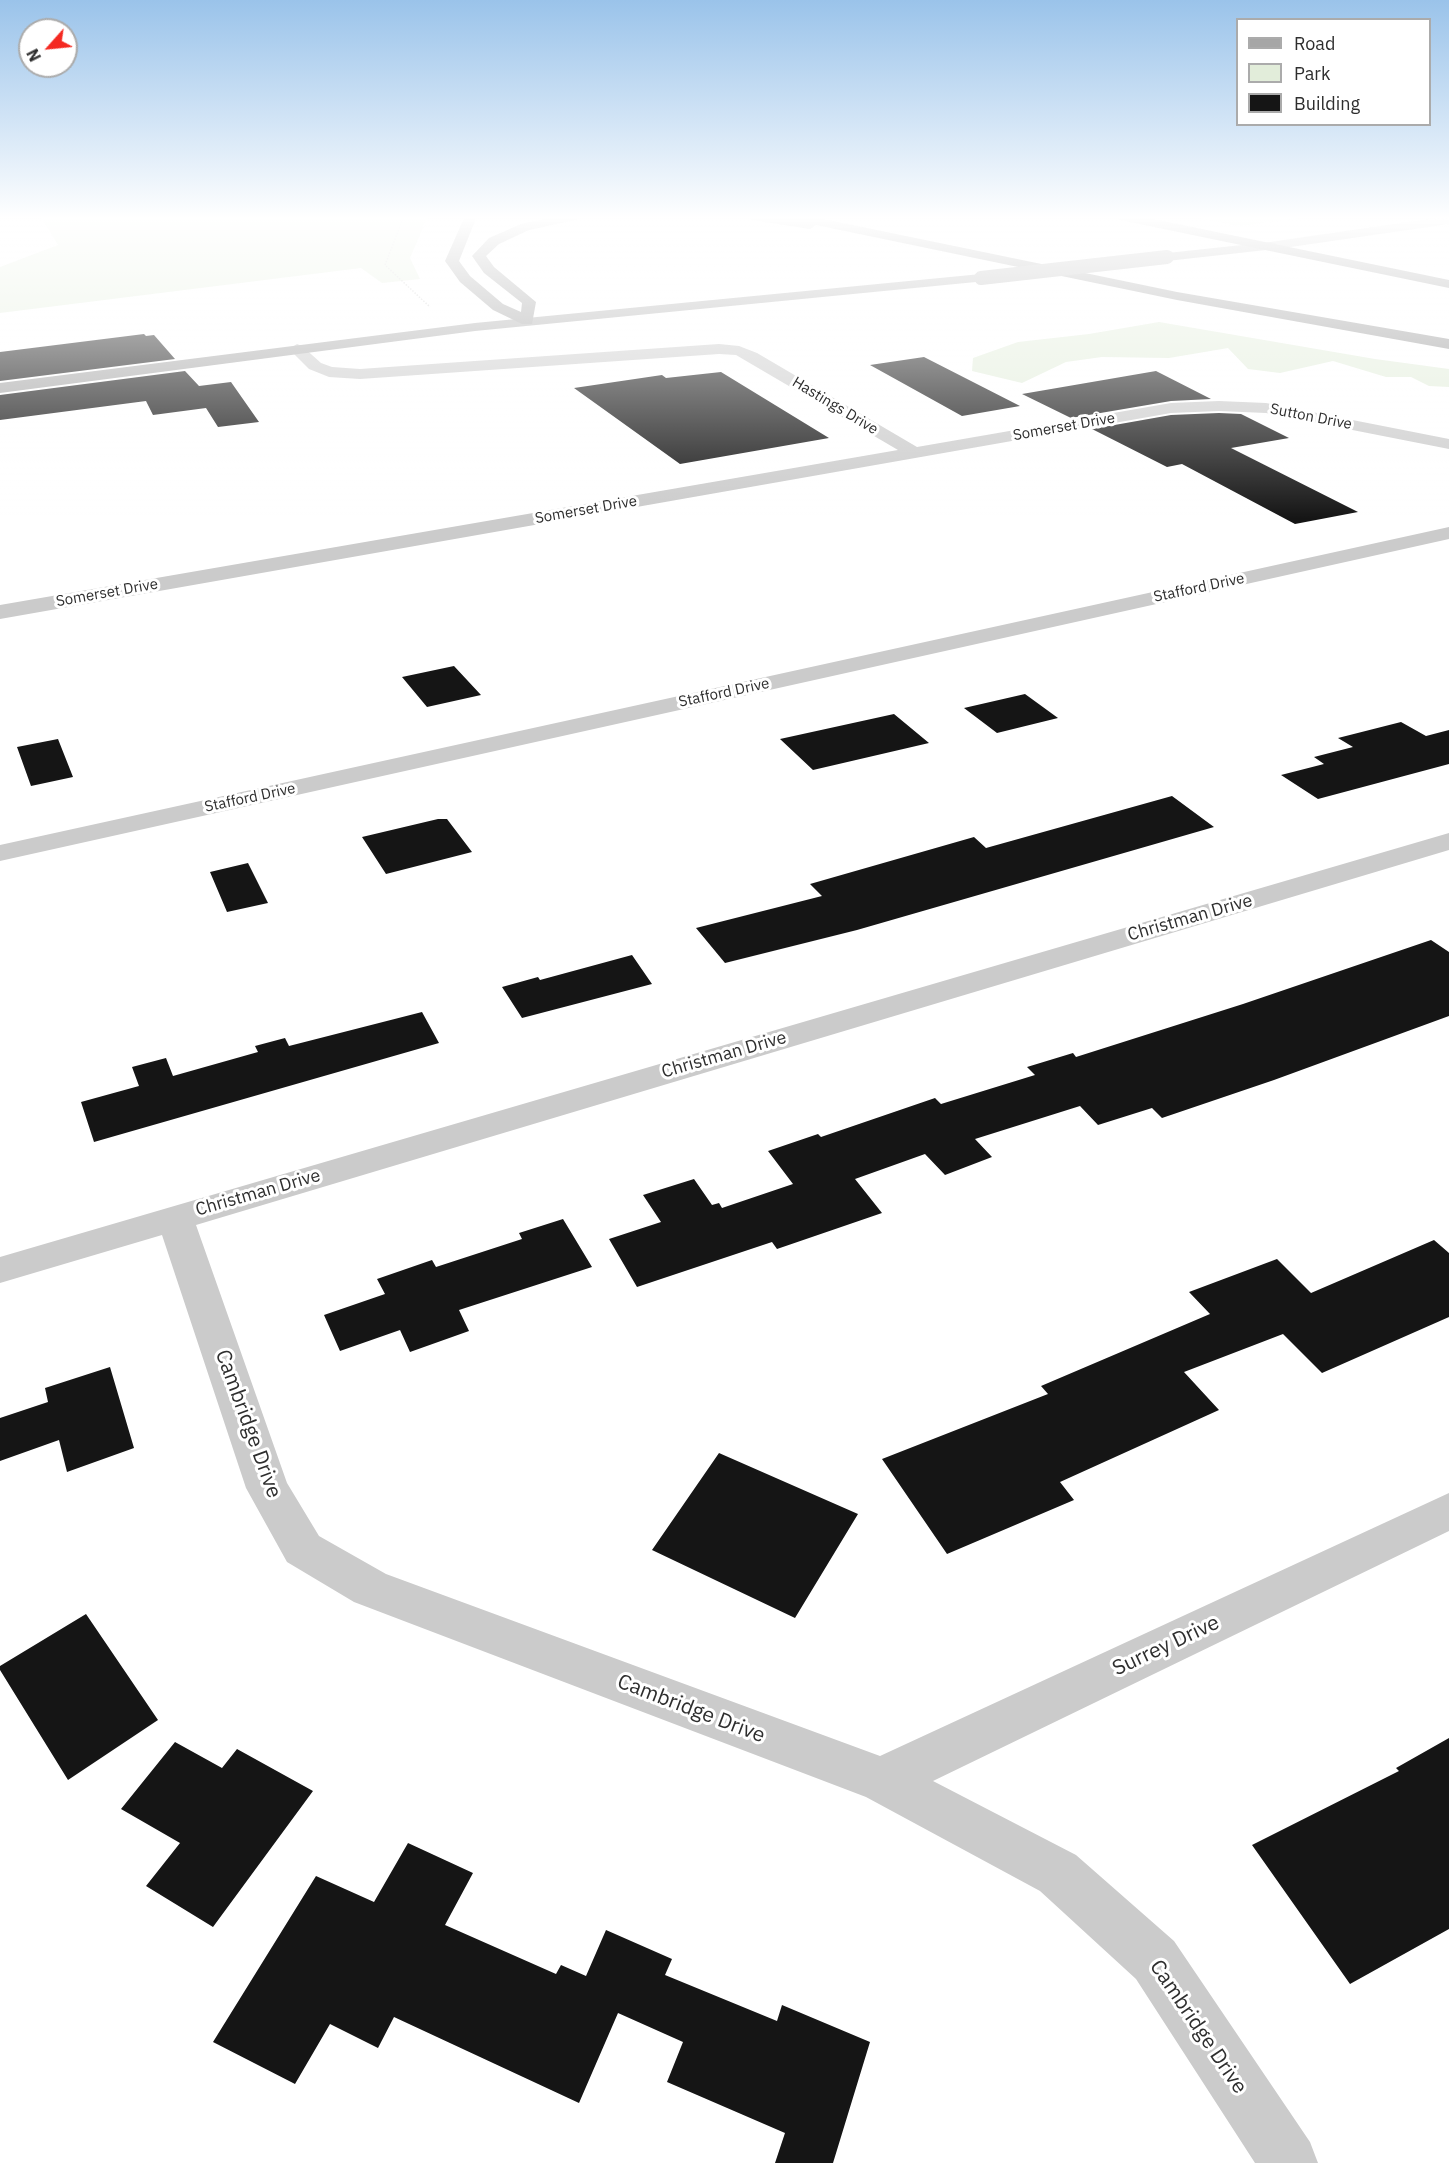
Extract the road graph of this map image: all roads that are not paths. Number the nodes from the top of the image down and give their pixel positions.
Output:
1 (518, 317) edge
2 (527, 317) edge
3 (570, 317) edge
4 (1296, 317) edge
5 (527, 321) junction
6 (1449, 344) edge
7 (297, 349) junction
8 (0, 388) edge
9 (1171, 408) joint
10 (1449, 444) edge
11 (915, 453) junction
12 (1449, 533) edge
13 (0, 612) edge
14 (1449, 841) edge
15 (0, 853) edge
16 (175, 1218) junction
17 (0, 1270) edge
18 (1449, 1511) edge
19 (882, 1780) junction
20 (1289, 2163) edge

1 - 5 highway
2 - 5 highway
3 - 5 main road, bridge
4 - 6 highway
5 - 7 main road
7 - 8 main road
7 - 11 street, Hastings Drive
9 - 10 street, Sutton Drive
9 - 11 street, Somerset Drive
11 - 13 street, Somerset Drive
12 - 15 street, Stafford Drive
14 - 16 street, Christman Drive
16 - 17 street, Christman Drive
16 - 19 street, Cambridge Drive
18 - 19 street, Surrey Drive
19 - 20 street, Cambridge Drive

